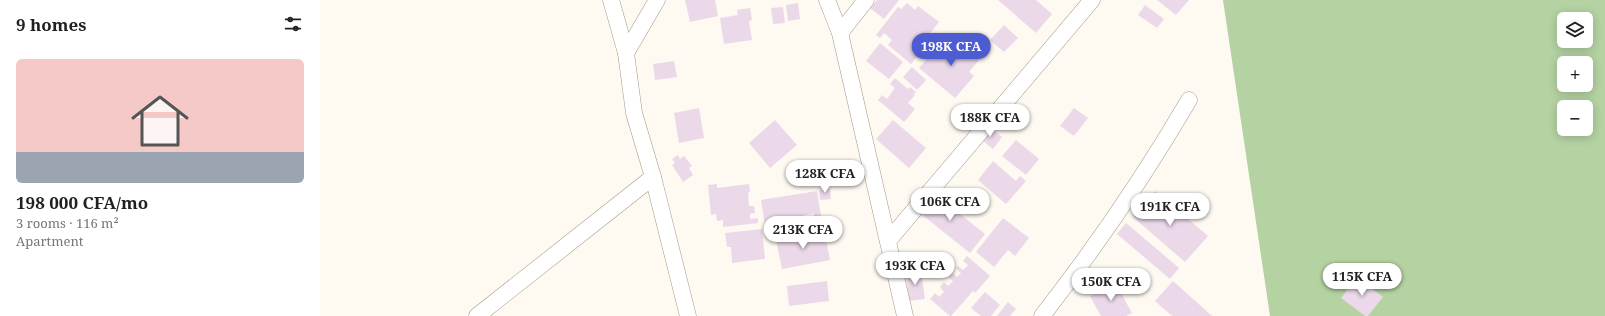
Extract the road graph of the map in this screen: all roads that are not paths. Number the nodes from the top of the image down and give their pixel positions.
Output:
1 (611, 0) edge
2 (657, 0) edge
3 (827, 0) edge
4 (866, 0) edge
5 (1092, 0) edge
6 (840, 33) junction
7 (626, 53) junction
8 (1190, 100) dead end
9 (653, 177) junction
10 (888, 241) junction
11 (477, 316) edge
12 (688, 316) edge
13 (905, 316) edge
14 (1042, 316) edge

1 - 7 street
2 - 7 street
3 - 6 street
4 - 6 street
5 - 10 street
6 - 10 street
7 - 9 street
8 - 14 street
9 - 11 street
9 - 12 street
10 - 13 street

